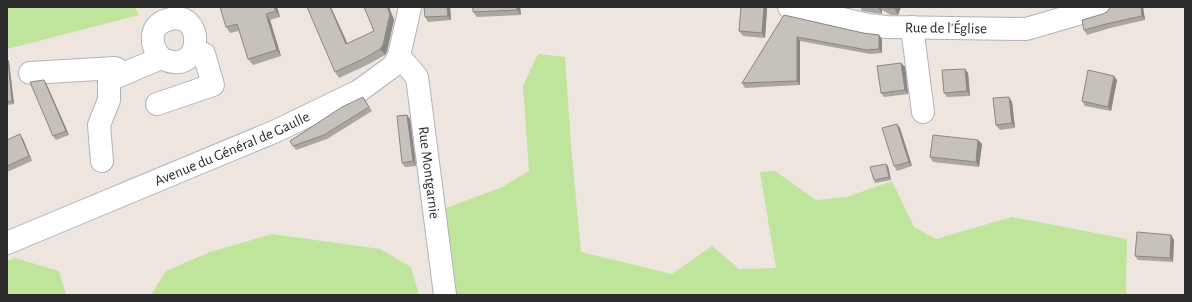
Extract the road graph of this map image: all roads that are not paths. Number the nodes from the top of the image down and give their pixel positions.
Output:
1 (410, 7) edge
2 (789, 7) edge
3 (1102, 7) edge
4 (173, 13) edge
5 (912, 27) junction
6 (194, 50) junction
7 (399, 56) junction
8 (161, 58) junction
9 (30, 73) dead end
10 (125, 73) junction
11 (157, 104) dead end
12 (923, 112) dead end
13 (102, 161) dead end
14 (7, 243) edge
15 (445, 295) edge

1 - 7 street, Avenue du Général de Gaulle
2 - 5 street, Rue de l'Église
3 - 5 street, Rue de l'Église
4 - 6 street
4 - 8 street
5 - 12 street
6 - 8 street
6 - 11 street
7 - 14 street, Avenue du Général de Gaulle
7 - 15 street, Rue Montgarnie
8 - 10 street
9 - 10 street
10 - 13 street

